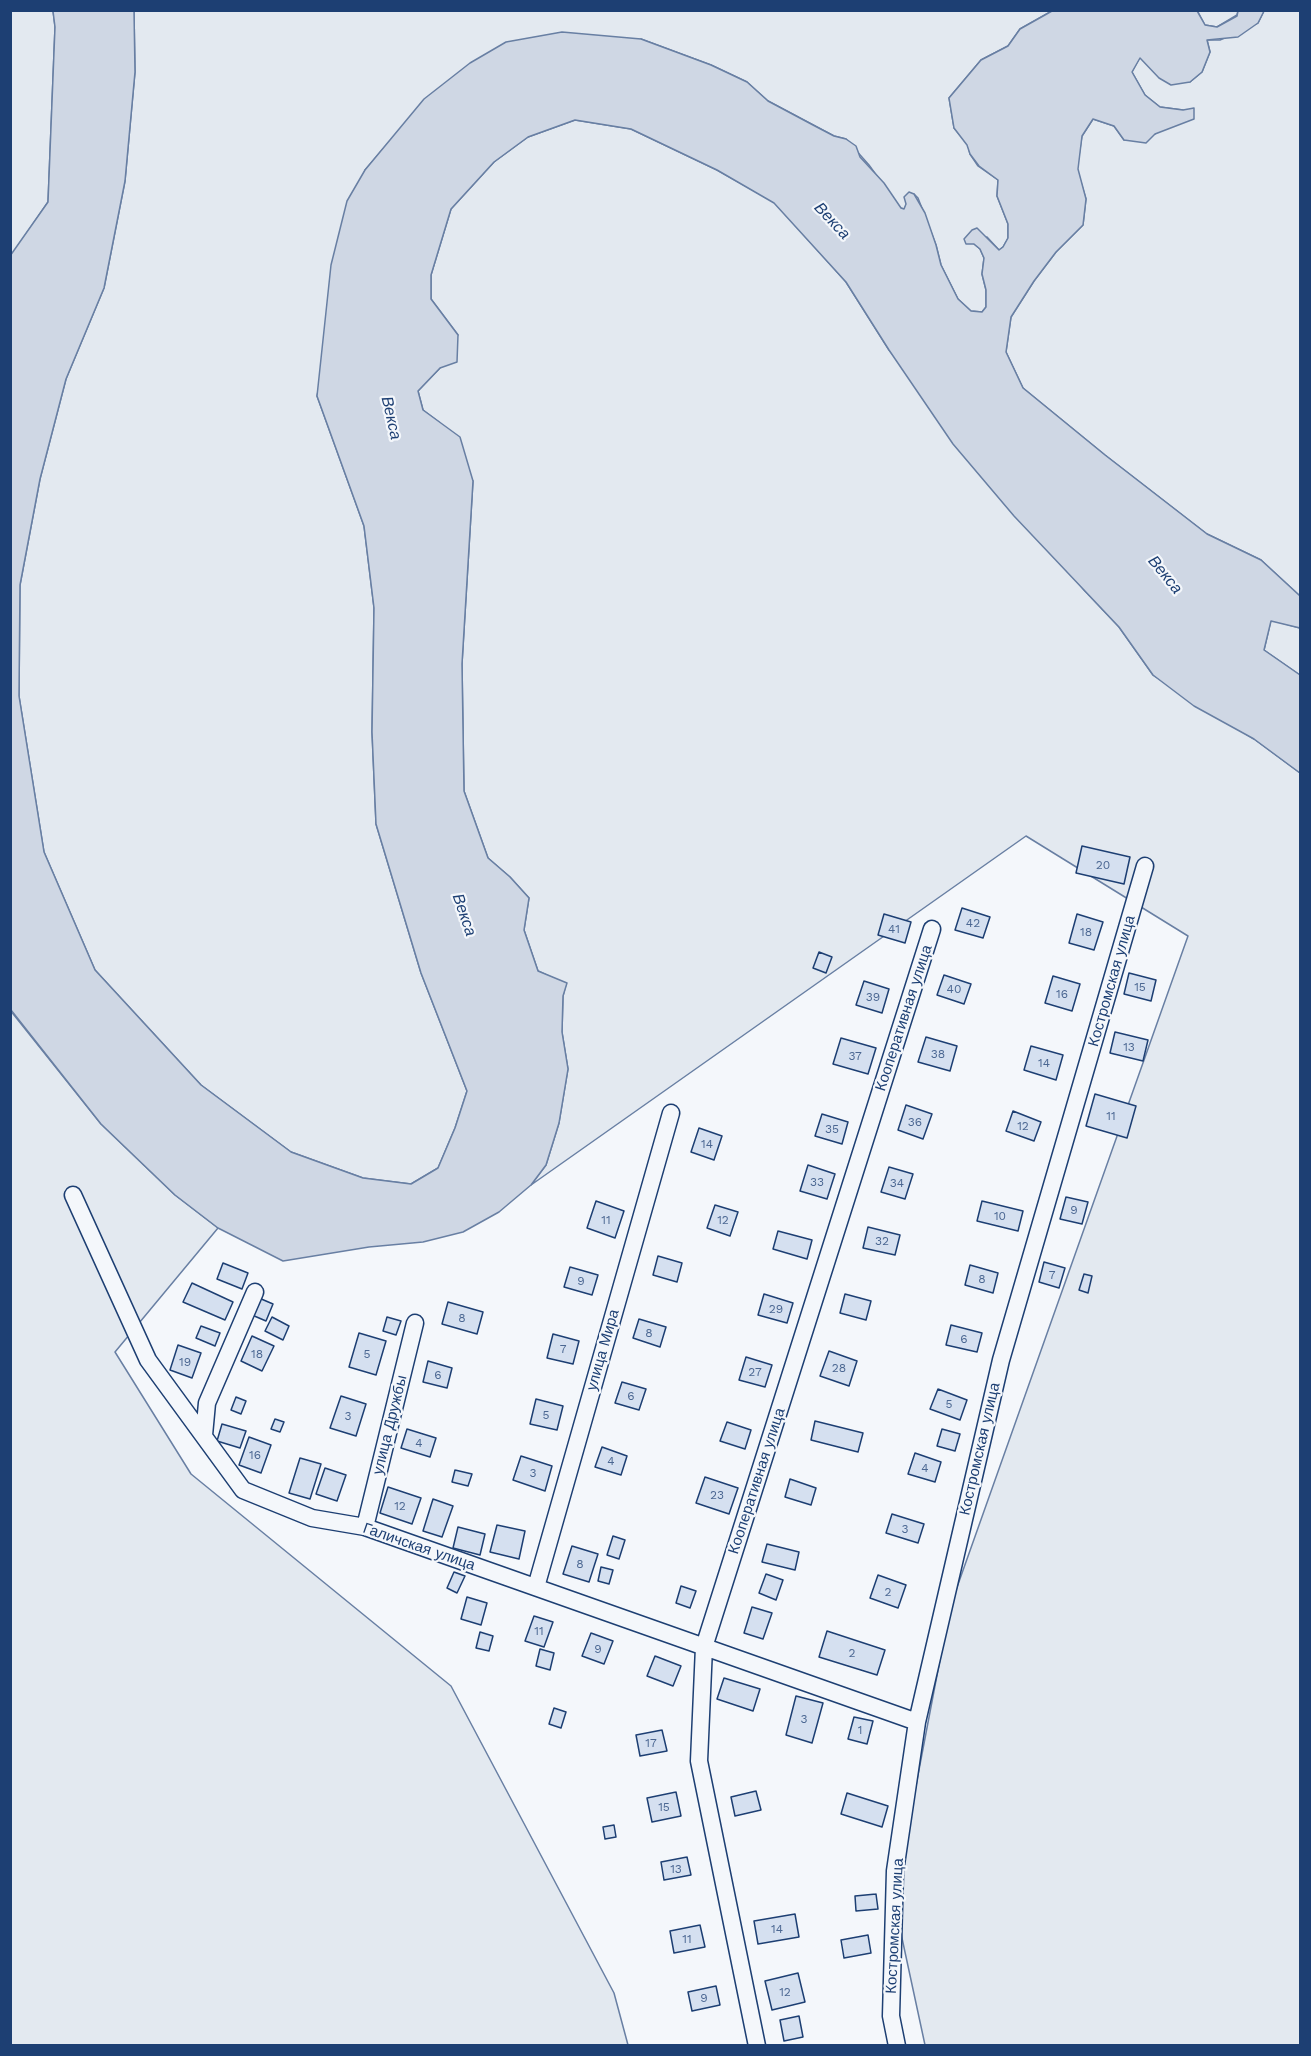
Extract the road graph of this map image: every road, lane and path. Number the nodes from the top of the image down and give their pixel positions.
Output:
1 (1145, 866) dead end
2 (932, 929) dead end
3 (671, 1113) dead end
4 (73, 1195) dead end
5 (255, 1292) dead end
6 (415, 1323) dead end
7 (204, 1435) junction
8 (365, 1527) junction
9 (536, 1587) junction
10 (704, 1647) junction
11 (917, 1722) junction
12 (757, 2046) edge
13 (897, 2046) edge

1 - 11 street, Костромская улица
2 - 10 street, Кооперативная улица
3 - 9 street, улица Мира
4 - 7 street, Галичская улица
5 - 7 street
6 - 8 street, улица Дружбы
7 - 8 street, Галичская улица
8 - 9 street, Галичская улица
9 - 10 street, Галичская улица
10 - 11 street, Галичская улица
10 - 12 street, Кооперативная улица
11 - 13 street, Костромская улица

